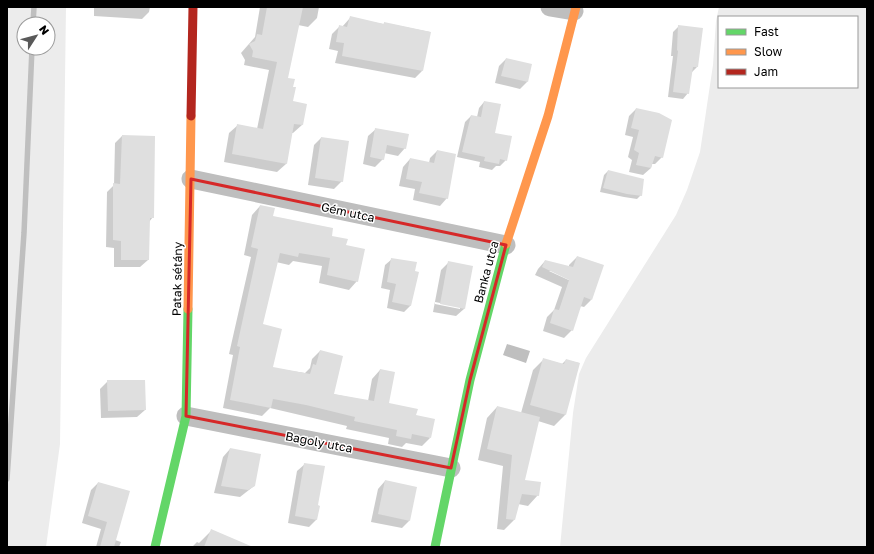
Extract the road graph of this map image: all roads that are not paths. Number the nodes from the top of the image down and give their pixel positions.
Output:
1 (193, 7) edge
2 (550, 7) edge
3 (575, 9) edge
4 (191, 179) junction
5 (506, 245) junction
6 (186, 416) junction
7 (451, 468) junction
8 (155, 547) edge
9 (435, 547) edge

1 - 4 street, Patak sétány
2 - 3 street
3 - 5 street, Banka utca
4 - 5 street, Gém utca
4 - 6 street, Patak sétány
5 - 7 street, Banka utca
6 - 7 street, Bagoly utca
6 - 8 street, Patak sétány
7 - 9 street, Banka utca

